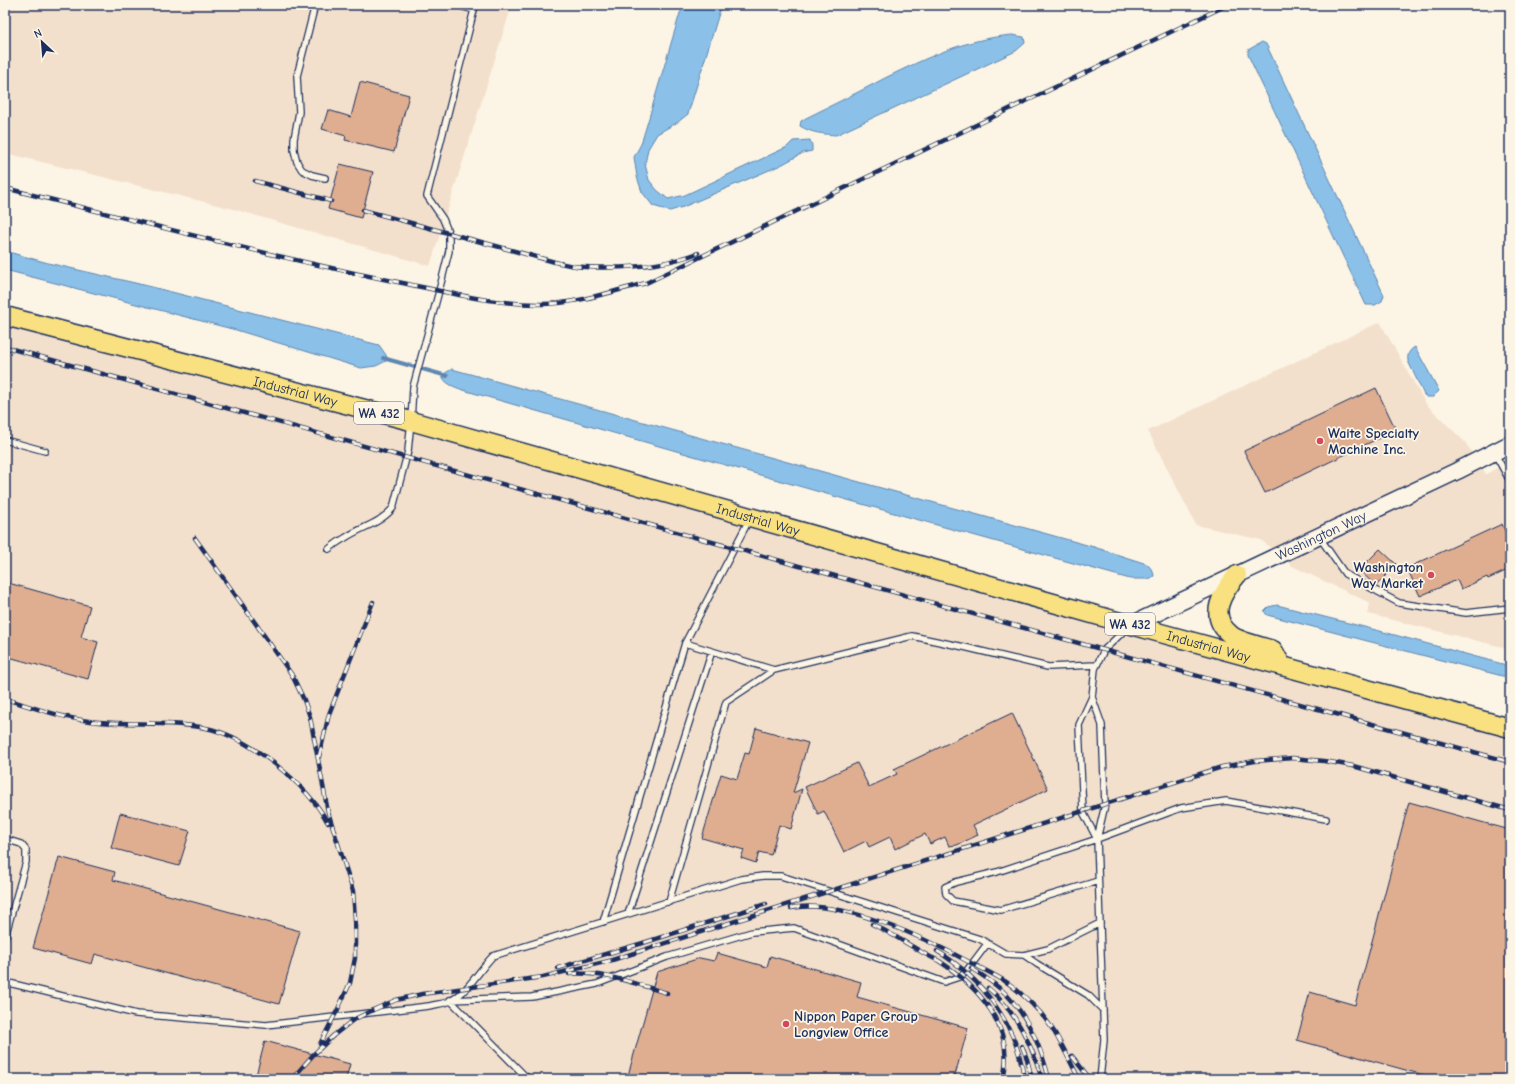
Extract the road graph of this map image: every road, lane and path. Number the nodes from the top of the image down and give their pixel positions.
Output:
1 (315, 5) edge
2 (456, 5) edge
3 (325, 178) dead end
4 (5, 316) edge
5 (411, 421) junction
6 (5, 440) edge
7 (1510, 444) edge
8 (45, 451) dead end
9 (1494, 452) junction
10 (1510, 481) edge
11 (750, 517) junction
12 (1319, 536) junction
13 (329, 549) dead end
14 (1237, 575) junction
15 (1510, 608) edge
16 (1131, 625) junction
17 (685, 643) junction
18 (712, 651) junction
19 (1097, 665) junction
20 (1282, 666) junction
21 (774, 670) junction
22 (1092, 697) junction
23 (1510, 728) edge
24 (1326, 819) dead end
25 (5, 839) edge
26 (1097, 839) junction
27 (1098, 881) junction
28 (669, 902) junction
29 (628, 914) junction
30 (603, 922) junction
31 (1100, 923) junction
32 (5, 937) edge
33 (988, 944) junction
34 (1024, 955) junction
35 (5, 982) edge
36 (450, 1000) junction
37 (1103, 1010) junction
38 (528, 1079) edge
39 (1100, 1079) edge

1 - 3 lane
2 - 5 lane
4 - 5 main road, Industrial Way / WA 432
5 - 11 main road, Industrial Way / WA 432
5 - 13 lane
6 - 8 lane
7 - 9 main road, Washington Way
9 - 10 lane
9 - 12 main road, Washington Way
11 - 16 main road, Industrial Way / WA 432
11 - 17 lane
12 - 14 main road, Washington Way
12 - 15 lane
14 - 16 main road, Washington Way
14 - 20 main road
16 - 19 lane
16 - 20 main road, Industrial Way / WA 432
17 - 18 lane
17 - 30 lane
18 - 21 lane
18 - 29 lane
19 - 21 lane
19 - 22 lane
20 - 23 main road, Industrial Way / WA 432
21 - 28 lane
22 - 26 lane
22 - 26 lane
24 - 26 lane
25 - 32 lane
26 - 27 lane
26 - 27 lane
27 - 31 lane
28 - 29 lane
28 - 33 lane
29 - 30 lane
30 - 36 lane
31 - 34 lane
31 - 37 lane
33 - 34 lane
33 - 36 lane
34 - 37 lane
35 - 36 lane
36 - 38 lane
37 - 39 lane

